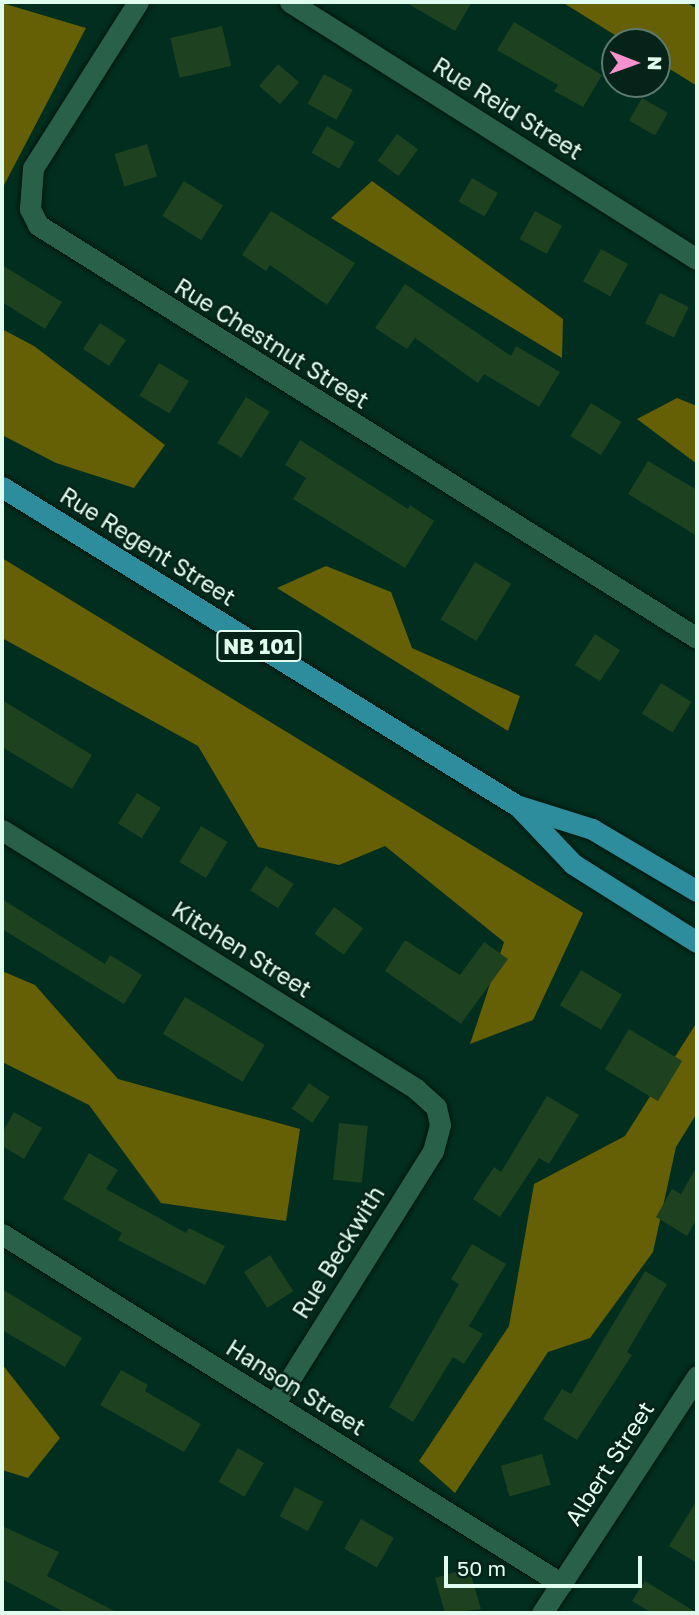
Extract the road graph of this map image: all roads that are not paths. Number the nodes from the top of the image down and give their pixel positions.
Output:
1 (138, 2) edge
2 (290, 2) edge
3 (697, 259) edge
4 (2, 487) edge
5 (697, 638) edge
6 (516, 805) junction
7 (2, 830) edge
8 (697, 891) edge
9 (697, 942) edge
10 (440, 1125) joint
11 (2, 1234) edge
12 (697, 1376) edge
13 (274, 1404) junction
14 (562, 1584) junction
15 (542, 1613) edge

1 - 5 street, Rue Chestnut Street
2 - 3 street, Rue Reid Street
4 - 6 main road, Rue Regent Street / NB 101
6 - 8 main road, Rue Regent Street / NB 101
6 - 9 main road, Rue Regent Street / NB 101
7 - 10 street, Kitchen Street
10 - 13 street, Rue Beckwith
11 - 13 street, Hanson Street
12 - 14 street, Albert Street
13 - 14 street, Hanson Street
14 - 15 street, Albert Street

